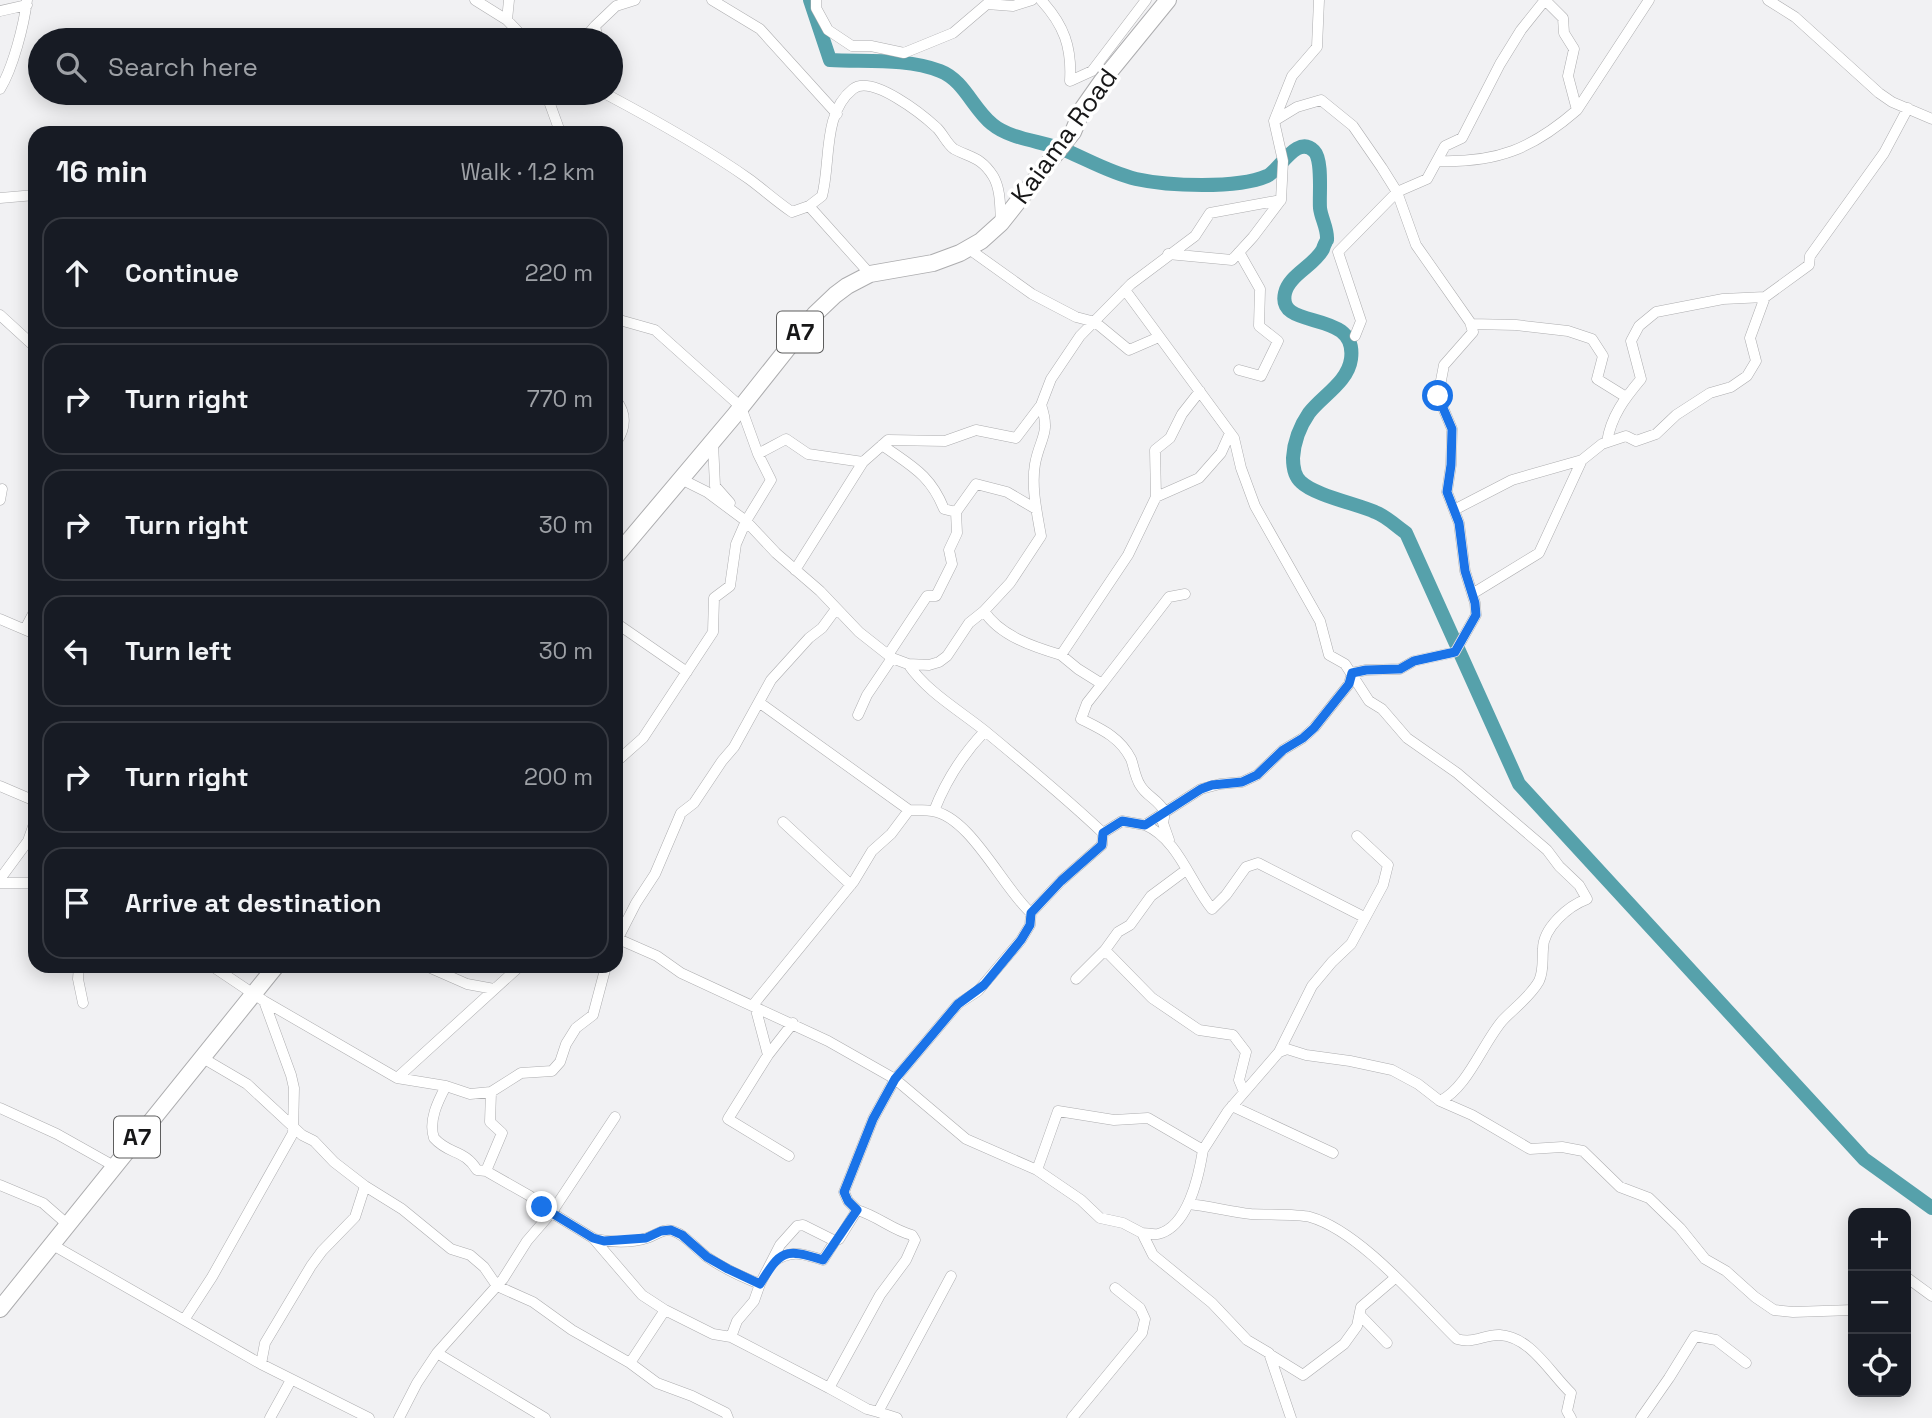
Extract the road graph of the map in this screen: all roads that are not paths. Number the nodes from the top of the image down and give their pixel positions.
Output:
1 (475, 0) edge
2 (509, 0) edge
3 (635, 0) edge
4 (712, 0) edge
5 (816, 0) edge
6 (1032, 0) edge
7 (1041, 0) edge
8 (1146, 0) edge
9 (1168, 0) edge
10 (1319, 0) edge
11 (1545, 0) edge
12 (1649, 0) edge
13 (1768, 0) edge
14 (27, 3) edge
15 (0, 11) edge
16 (507, 20) junction
17 (596, 26) edge
18 (515, 28) edge
19 (0, 89) edge
20 (623, 104) edge
21 (551, 105) edge
22 (1908, 108) junction
23 (1577, 110) junction
24 (837, 114) junction
25 (1932, 119) edge
26 (1275, 121) junction
27 (558, 126) edge
28 (1437, 161) junction
29 (1397, 192) junction
30 (28, 196) edge
31 (0, 198) edge
32 (1281, 200) junction
33 (809, 206) junction
34 (1001, 223) junction
35 (969, 249) junction
36 (1239, 252) junction
37 (1168, 254) junction
38 (870, 274) junction
39 (1125, 290) junction
40 (1765, 297) junction
41 (0, 315) edge
42 (623, 321) edge
43 (1095, 322) junction
44 (1471, 324) junction
45 (1355, 336) dead end
46 (28, 337) edge
47 (1159, 337) junction
48 (1239, 370) dead end
49 (1200, 391) junction
50 (1626, 397) junction
51 (1041, 405) junction
52 (741, 407) junction
53 (1230, 433) junction
54 (713, 441) junction
55 (1607, 442) junction
56 (882, 445) junction
57 (758, 454) junction
58 (1582, 460) junction
59 (863, 463) junction
60 (681, 479) junction
61 (2, 489) dead end
62 (1156, 497) junction
63 (0, 500) edge
64 (1036, 509) junction
65 (1454, 510) junction
66 (956, 512) junction
67 (746, 521) junction
68 (623, 548) edge
69 (795, 570) junction
70 (1185, 594) dead end
71 (1472, 594) junction
72 (836, 609) junction
73 (984, 611) junction
74 (0, 619) edge
75 (623, 628) edge
76 (28, 630) edge
77 (1061, 655) junction
78 (890, 657) junction
79 (908, 664) junction
80 (687, 671) junction
81 (1352, 673) junction
82 (1102, 684) junction
83 (760, 703) junction
84 (858, 715) dead end
85 (985, 731) junction
86 (623, 756) edge
87 (0, 786) edge
88 (28, 798) edge
89 (909, 810) junction
90 (934, 811) junction
91 (1165, 812) junction
92 (783, 822) dead end
93 (1145, 825) junction
94 (1103, 833) junction
95 (1357, 836) dead end
96 (28, 841) edge
97 (1169, 842) junction
98 (1186, 870) junction
99 (0, 881) edge
100 (28, 883) edge
101 (851, 885) junction
102 (1031, 913) junction
103 (1364, 917) junction
104 (623, 928) edge
105 (623, 942) edge
106 (1105, 950) junction
107 (78, 973) edge
108 (222, 973) edge
109 (272, 973) edge
110 (442, 973) edge
111 (512, 973) edge
112 (604, 973) edge
113 (1076, 979) dead end
114 (494, 989) junction
115 (258, 997) junction
116 (83, 1003) dead end
117 (754, 1006) junction
118 (793, 1023) junction
119 (1279, 1052) junction
120 (768, 1055) junction
121 (201, 1057) junction
122 (397, 1078) junction
123 (895, 1079) junction
124 (446, 1086) junction
125 (1244, 1091) junction
126 (491, 1092) junction
127 (1440, 1101) junction
128 (1231, 1106) junction
129 (0, 1108) edge
130 (615, 1117) dead end
131 (293, 1126) junction
132 (1203, 1150) junction
133 (1333, 1153) dead end
134 (789, 1156) dead end
135 (114, 1166) junction
136 (1037, 1170) junction
137 (486, 1171) junction
138 (0, 1185) edge
139 (365, 1186) junction
140 (1188, 1204) junction
141 (857, 1210) junction
142 (552, 1212) junction
143 (67, 1224) junction
144 (1142, 1233) junction
145 (593, 1238) junction
146 (835, 1241) junction
147 (51, 1244) junction
148 (774, 1261) junction
149 (951, 1276) dead end
150 (1395, 1278) junction
151 (1911, 1280) edge
152 (760, 1284) junction
153 (497, 1286) junction
154 (1115, 1288) dead end
155 (1932, 1296) edge
156 (0, 1308) edge
157 (665, 1310) junction
158 (1848, 1310) edge
159 (1361, 1316) junction
160 (184, 1320) junction
161 (731, 1337) junction
162 (1387, 1343) dead end
163 (437, 1353) junction
164 (1269, 1353) junction
165 (630, 1363) junction
166 (1746, 1363) dead end
167 (261, 1364) junction
168 (291, 1380) junction
169 (830, 1388) junction
170 (878, 1412) junction
171 (270, 1418) edge
172 (369, 1418) edge
173 (399, 1418) edge
174 (545, 1418) edge
175 (728, 1418) edge
176 (897, 1418) edge
177 (1072, 1418) edge
178 (1291, 1418) edge
179 (1571, 1418) edge
180 (1641, 1418) edge

1 - 16 street
2 - 16 street
3 - 17 street
4 - 24 street
5 - 6 street
7 - 8 street
9 - 34 highway, Kaiama Road / A7
10 - 26 street
11 - 23 street
11 - 28 street
12 - 23 street
13 - 22 street
14 - 15 street
14 - 19 street
16 - 18 street
20 - 33 street
21 - 27 street
22 - 25 street
22 - 40 street
23 - 28 street
24 - 33 street
24 - 34 street
26 - 29 street
26 - 32 street
28 - 29 street
29 - 44 street
29 - 45 street
30 - 31 street
32 - 36 street
32 - 37 street
33 - 38 street
34 - 35 highway, Kaiama Road / A7
35 - 38 highway, Kaiama Road / A7
35 - 43 street
36 - 37 street
36 - 48 street
37 - 39 street
38 - 52 highway, Kaiama Road / A7
39 - 43 street
39 - 47 street
40 - 50 street
40 - 55 street
41 - 46 street
42 - 52 street
43 - 47 street
43 - 51 street
44 - 50 street
44 - 65 street
47 - 49 street
49 - 53 street
49 - 62 street
50 - 55 street
51 - 56 street
51 - 64 street
52 - 54 highway, Kaiama Road / A7
52 - 57 street
53 - 62 street
53 - 81 street
54 - 60 highway, Kaiama Road / A7
54 - 67 street
55 - 58 street
56 - 59 street
56 - 66 street
57 - 59 street
57 - 67 street
58 - 65 street
58 - 71 street
59 - 69 street
60 - 67 street
60 - 68 highway, Kaiama Road / A7
61 - 63 street
62 - 77 street
64 - 66 street
64 - 73 street
65 - 71 street
66 - 78 street
67 - 69 street
67 - 80 street
69 - 72 street
70 - 82 street
71 - 81 street
72 - 78 street
72 - 83 street
73 - 77 street
73 - 79 street
74 - 76 street
75 - 80 street
77 - 82 street
78 - 79 street
78 - 84 street
79 - 85 street
80 - 86 street
81 - 91 street
81 - 127 street
82 - 91 street
83 - 89 street
83 - 104 street
85 - 90 street
85 - 94 street
87 - 88 street
89 - 90 street
89 - 101 street
90 - 102 street
91 - 93 street
91 - 97 street
92 - 101 street
93 - 94 street
93 - 97 street
94 - 102 street
95 - 103 street
96 - 99 street
97 - 98 street
98 - 103 street
98 - 106 street
99 - 100 street
101 - 117 street
102 - 123 street
103 - 119 street
105 - 117 street
106 - 113 street
106 - 125 street
107 - 116 street
108 - 115 street
109 - 115 highway, A7
110 - 114 street
111 - 114 street
112 - 126 street
114 - 122 street
115 - 121 highway, A7
115 - 122 street
115 - 131 street
117 - 118 street
117 - 120 street
118 - 120 street
118 - 123 street
119 - 125 street
119 - 127 street
120 - 134 street
121 - 131 street
121 - 135 highway, A7
122 - 124 street
123 - 136 street
123 - 141 street
124 - 126 street
124 - 137 street
125 - 128 street
126 - 137 street
127 - 158 street
128 - 132 street
128 - 133 street
129 - 135 street
130 - 142 street
131 - 139 street
131 - 160 street
132 - 136 street
132 - 140 street
135 - 143 highway, A7
136 - 144 street
137 - 142 street
138 - 143 street
139 - 153 street
139 - 167 street
140 - 144 street
140 - 150 street
141 - 146 street
141 - 169 street
142 - 145 street
142 - 153 street
143 - 147 highway, A7
144 - 164 street
145 - 152 street
145 - 157 street
146 - 148 street
146 - 148 street
147 - 156 highway, A7
147 - 160 street
148 - 152 street
149 - 170 street
150 - 159 street
150 - 179 street
151 - 155 street
152 - 161 street
153 - 163 street
153 - 165 street
154 - 177 street
157 - 161 street
157 - 165 street
159 - 162 street
159 - 164 street
160 - 167 street
161 - 169 street
163 - 173 street
163 - 174 street
164 - 178 street
165 - 175 street
166 - 180 street
167 - 168 street
168 - 171 street
168 - 172 street
169 - 170 street
170 - 176 street

